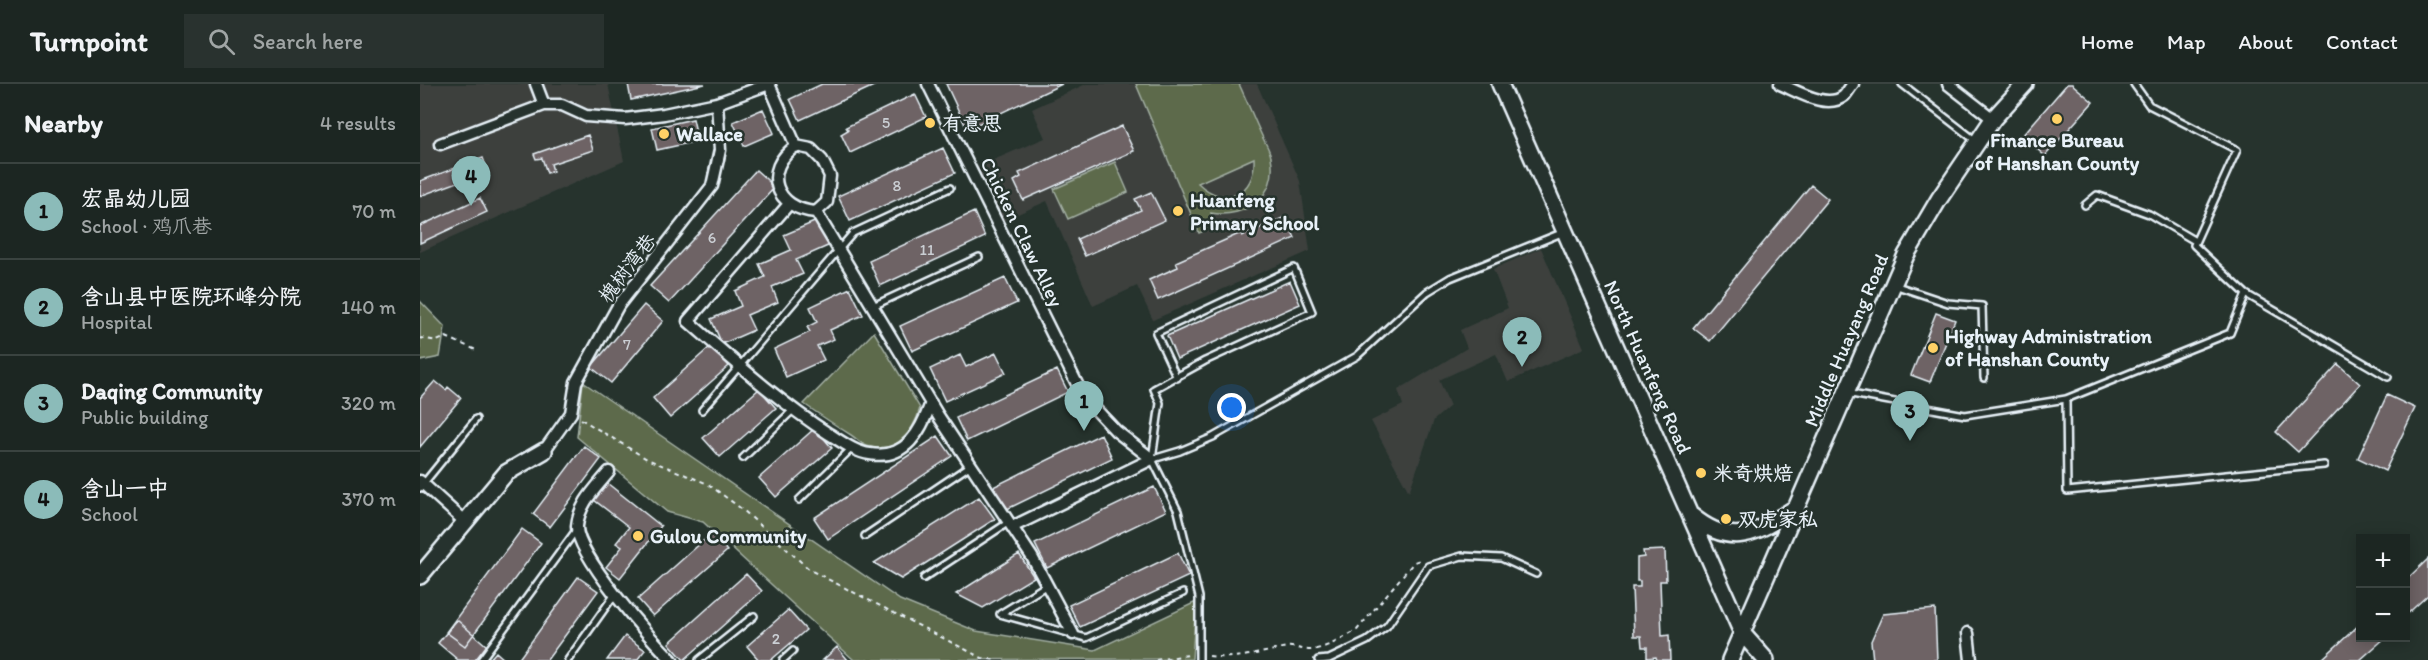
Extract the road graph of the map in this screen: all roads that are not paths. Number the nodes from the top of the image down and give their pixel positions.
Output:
1 (536, 84) edge
2 (769, 84) edge
3 (928, 84) edge
4 (1500, 84) edge
5 (1780, 84) edge
6 (1853, 84) edge
7 (1902, 84) edge
8 (1948, 84) edge
9 (2025, 84) edge
10 (2134, 84) edge
11 (717, 103) junction
12 (544, 105) junction
13 (1993, 118) junction
14 (1977, 142) junction
15 (440, 144) dead end
16 (796, 146) junction
17 (950, 188) dead end
18 (789, 204) junction
19 (2085, 205) dead end
20 (816, 212) junction
21 (1565, 232) junction
22 (2196, 242) junction
23 (840, 251) junction
24 (979, 257) dead end
25 (1893, 284) junction
26 (2246, 294) junction
27 (873, 306) junction
28 (740, 366) junction
29 (2388, 377) dead end
30 (1177, 378) junction
31 (1984, 378) dead end
32 (1846, 393) junction
33 (2066, 399) junction
34 (931, 403) junction
35 (794, 409) junction
36 (702, 410) dead end
37 (476, 419) dead end
38 (852, 448) junction
39 (544, 451) joint
40 (742, 458) dead end
41 (1152, 459) junction
42 (971, 465) junction
43 (2324, 465) dead end
44 (609, 472) dead end
45 (421, 485) edge
46 (799, 500) dead end
47 (1797, 507) junction
48 (1690, 514) junction
49 (465, 522) junction
50 (1010, 525) junction
51 (577, 529) junction
52 (865, 536) dead end
53 (1536, 574) dead end
54 (420, 576) edge
55 (924, 578) dead end
56 (1047, 584) junction
57 (1183, 593) dead end
58 (615, 594) junction
59 (754, 616) dead end
60 (1742, 633) junction
61 (1968, 633) dead end
62 (1073, 634) junction
63 (793, 651) dead end
64 (660, 656) edge
65 (1199, 657) edge
66 (481, 660) edge
67 (568, 660) edge
68 (672, 660) edge
69 (699, 660) edge
70 (783, 660) edge
71 (1318, 660) edge
72 (1731, 660) edge
73 (1766, 660) edge
74 (1971, 660) edge

1 - 12 street
2 - 11 street
2 - 16 street
3 - 41 street, Chicken Claw Alley
4 - 21 main road, North Huanfeng Road
5 - 6 street
7 - 14 lane
8 - 13 street
9 - 13 main road, Middle Huayang Road
10 - 22 lane
11 - 12 street
11 - 39 street, 槐树湾巷
12 - 15 street
13 - 14 main road, Middle Huayang Road
14 - 25 main road, Middle Huayang Road
16 - 18 street
16 - 20 street
17 - 23 lane
18 - 20 street
18 - 28 street
19 - 22 lane
20 - 23 street
21 - 41 lane
21 - 48 main road, North Huanfeng Road
22 - 26 lane
23 - 27 street
23 - 28 lane
24 - 27 lane
25 - 31 lane
25 - 32 main road, Middle Huayang Road
26 - 29 lane
26 - 33 lane
27 - 34 street
28 - 35 street
28 - 36 lane
30 - 30 lane
30 - 41 lane
32 - 33 lane
32 - 47 main road, Middle Huayang Road
33 - 43 lane
34 - 38 street
34 - 42 street
35 - 38 street
35 - 40 lane
37 - 45 lane
38 - 46 lane
39 - 49 main road
41 - 50 street
41 - 65 lane
42 - 50 street
42 - 52 lane
44 - 51 street
45 - 49 street
47 - 48 main road
47 - 60 main road, Middle Huayang Road
48 - 60 main road, North Huanfeng Road
49 - 54 main road
50 - 55 lane
50 - 56 street
51 - 58 street
51 - 66 lane
53 - 71 lane
56 - 62 street
56 - 62 lane
57 - 62 lane
58 - 64 street
58 - 67 lane
59 - 69 lane
60 - 72 main road, Middle Huayang Road
60 - 73 main road, North Huanfeng Road
61 - 74 street
63 - 70 lane
64 - 68 street

